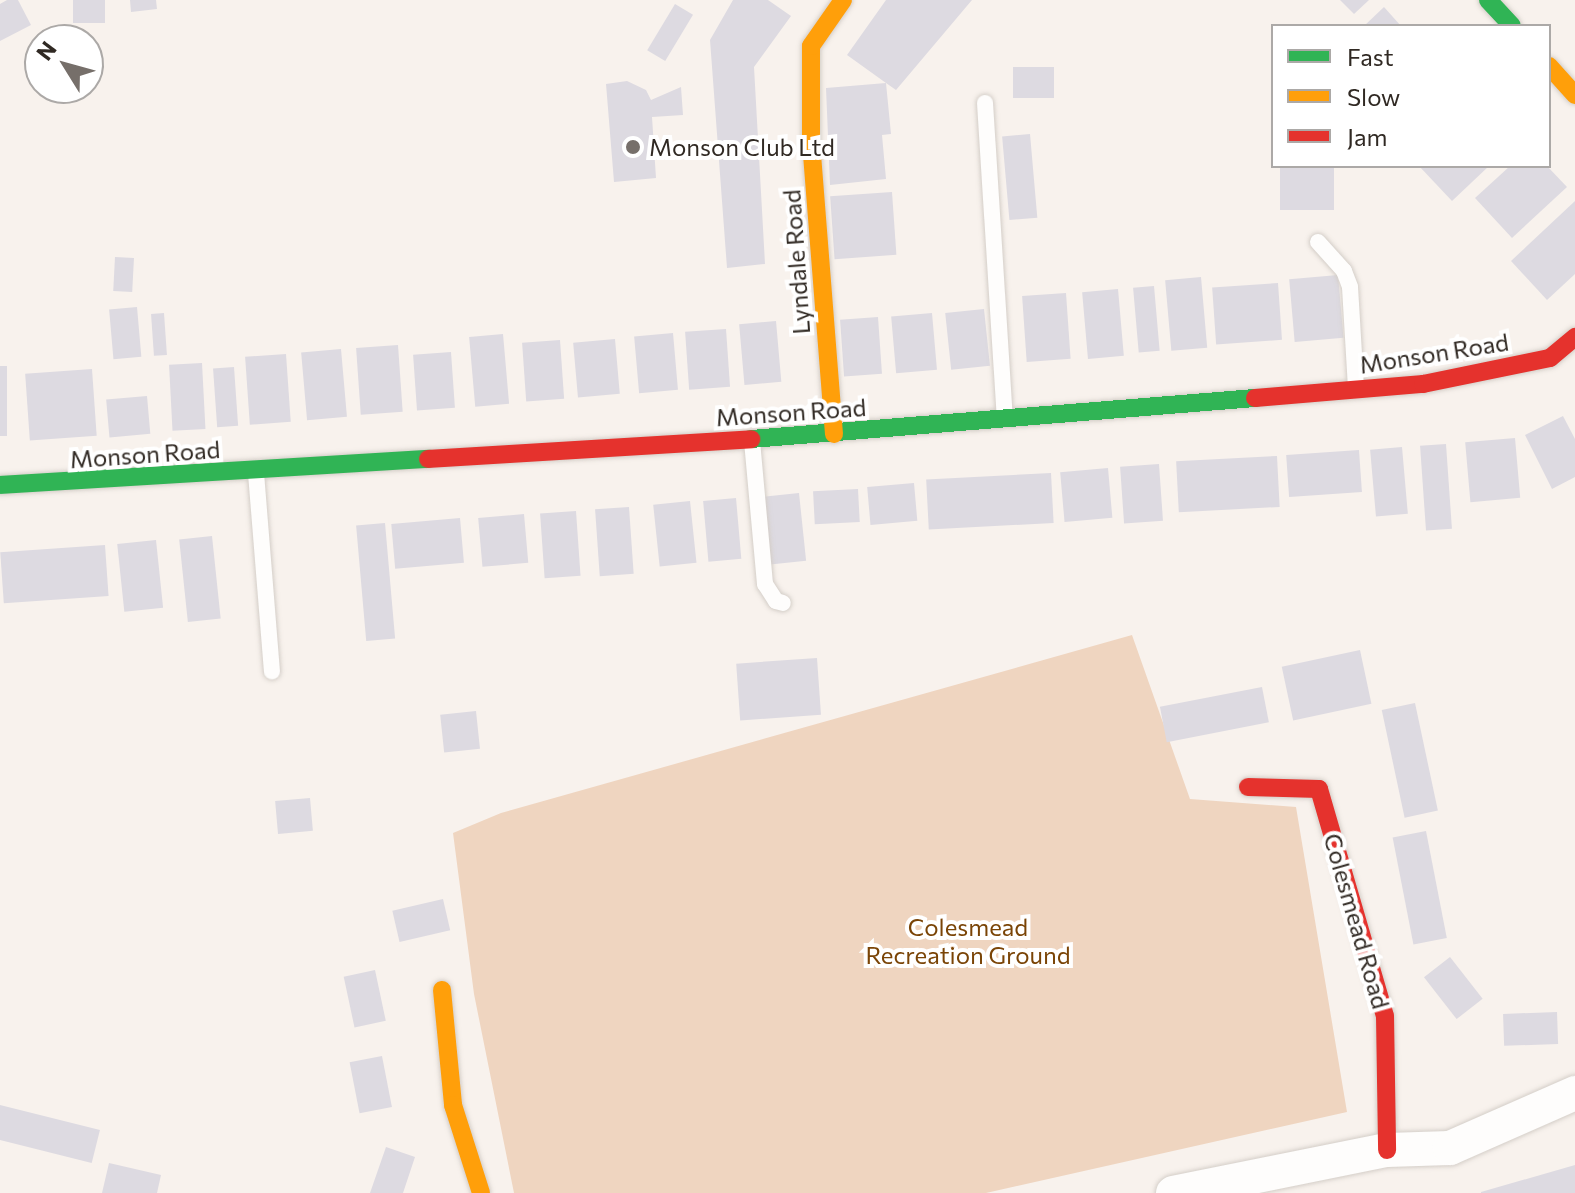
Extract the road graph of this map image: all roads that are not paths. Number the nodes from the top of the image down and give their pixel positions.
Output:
1 (843, 0) edge
2 (1488, 0) edge
3 (1510, 24) edge
4 (1551, 68) edge
5 (1575, 95) edge
6 (985, 103) dead end
7 (1318, 242) dead end
8 (1575, 337) edge
9 (1356, 390) junction
10 (1005, 420) junction
11 (834, 434) junction
12 (752, 439) junction
13 (256, 471) junction
14 (0, 485) edge
15 (783, 603) dead end
16 (272, 671) dead end
17 (1248, 787) dead end
18 (442, 990) dead end
19 (1575, 1093) edge
20 (1387, 1150) junction
21 (481, 1193) edge
22 (1173, 1193) edge

1 - 11 street, Lyndale Road
2 - 3 street
4 - 5 street
6 - 10 lane
7 - 9 lane
8 - 9 street, Monson Road
9 - 10 street, Monson Road
10 - 11 street, Monson Road
11 - 12 street, Monson Road
12 - 13 street, Monson Road
12 - 15 lane
13 - 14 street, Monson Road
13 - 16 lane
17 - 20 street, Colesmead Road
18 - 21 street
19 - 20 street
20 - 22 street

